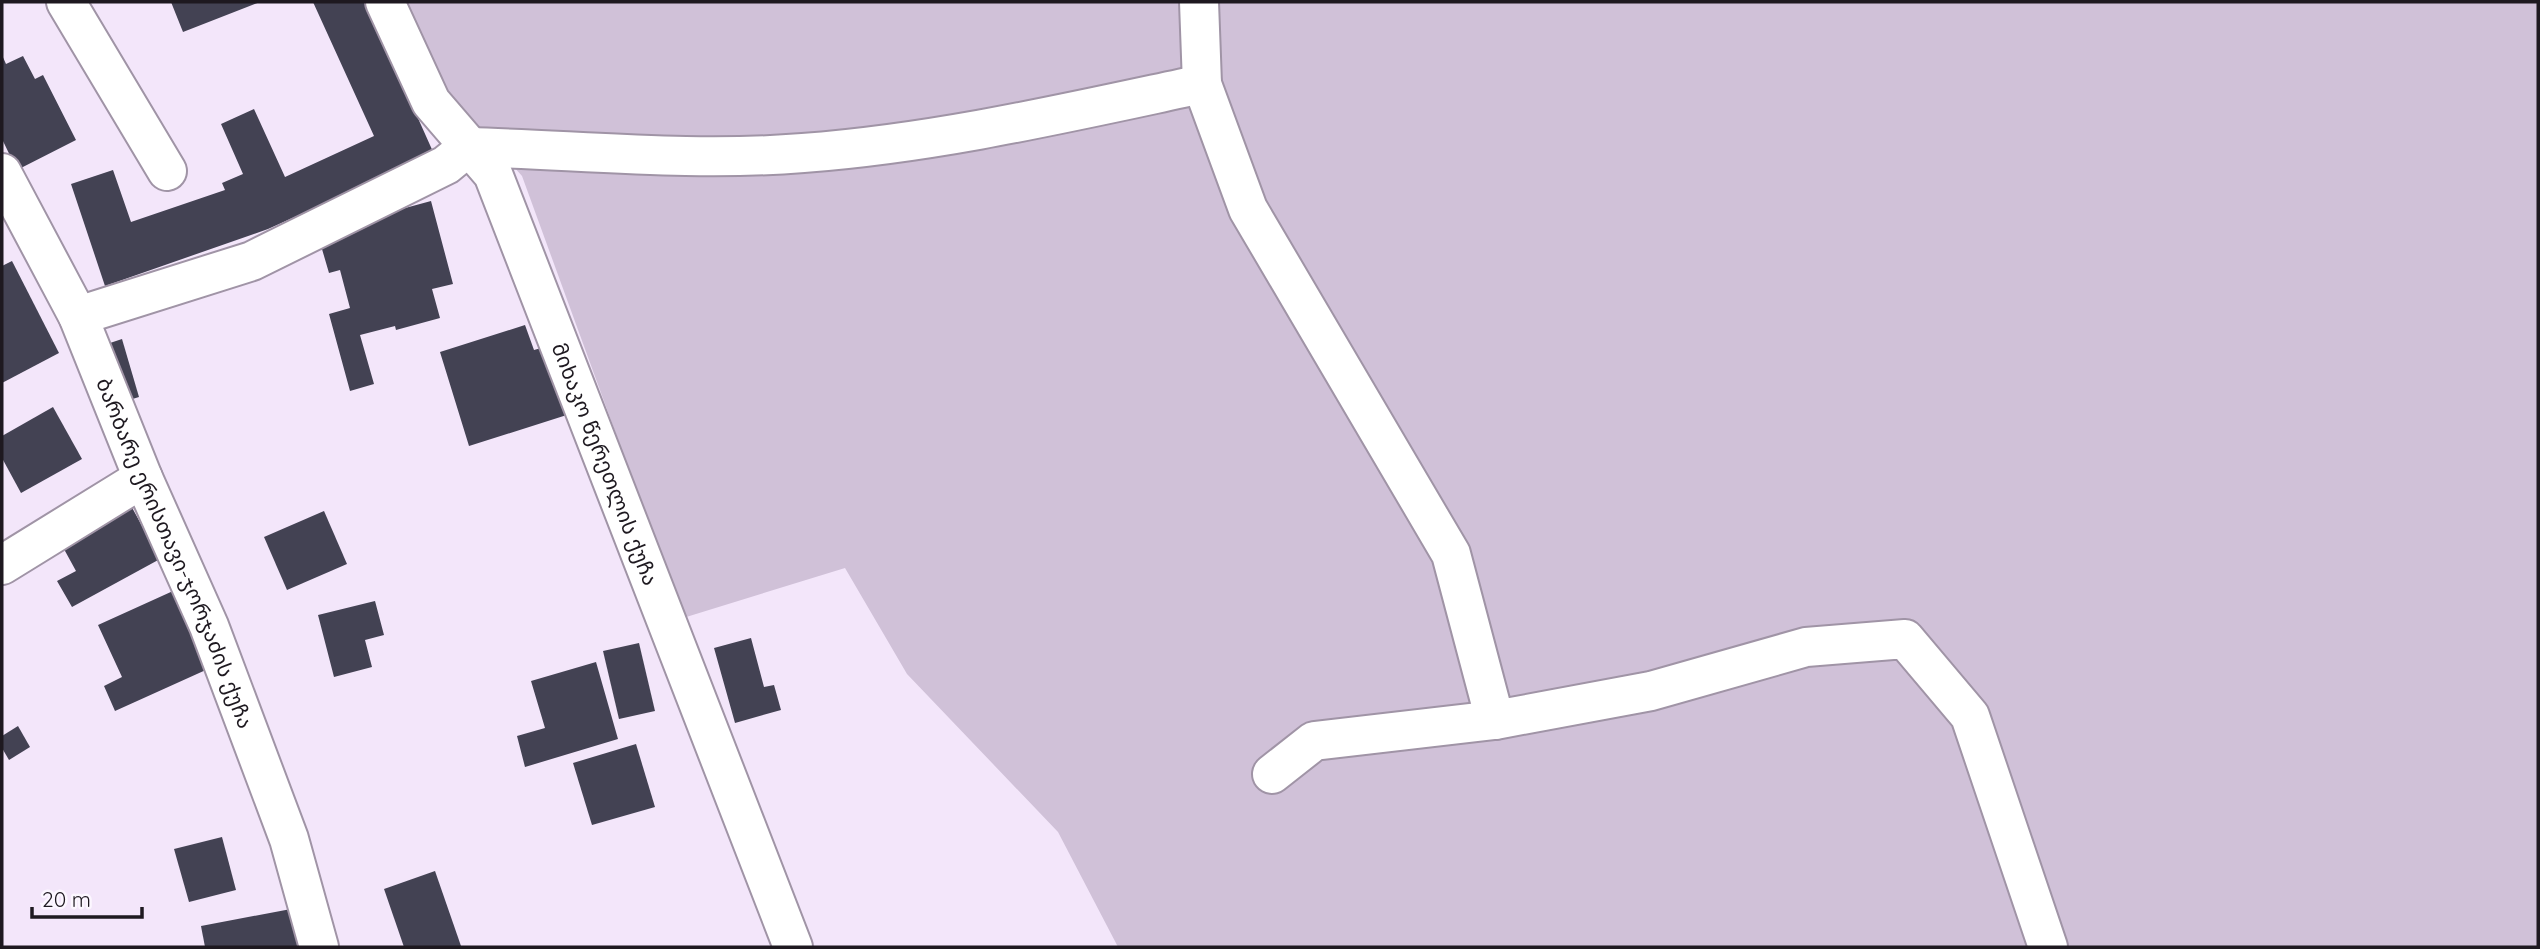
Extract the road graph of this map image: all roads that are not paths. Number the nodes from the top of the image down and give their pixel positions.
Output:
1 (66, 2) edge
2 (385, 2) edge
3 (1199, 2) edge
4 (1202, 84) junction
5 (468, 147) junction
6 (167, 172) dead end
7 (2, 173) edge
8 (78, 316) junction
9 (143, 478) junction
10 (2, 565) edge
11 (1494, 720) junction
12 (1272, 775) dead end
13 (319, 947) edge
14 (793, 947) edge
15 (2048, 947) edge

1 - 6 street
2 - 5 street, მიხაკო წერეთლის ქუჩა
3 - 4 street
4 - 5 street
4 - 11 street
5 - 8 street
5 - 14 street, მიხაკო წერეთლის ქუჩა
7 - 8 street, ბარბარე ერისთავი-ჯორჯაძის ქუჩა
8 - 9 street, ბარბარე ერისთავი-ჯორჯაძის ქუჩა
9 - 10 street
9 - 13 street, ბარბარე ერისთავი-ჯორჯაძის ქუჩა
11 - 12 street
11 - 15 street

